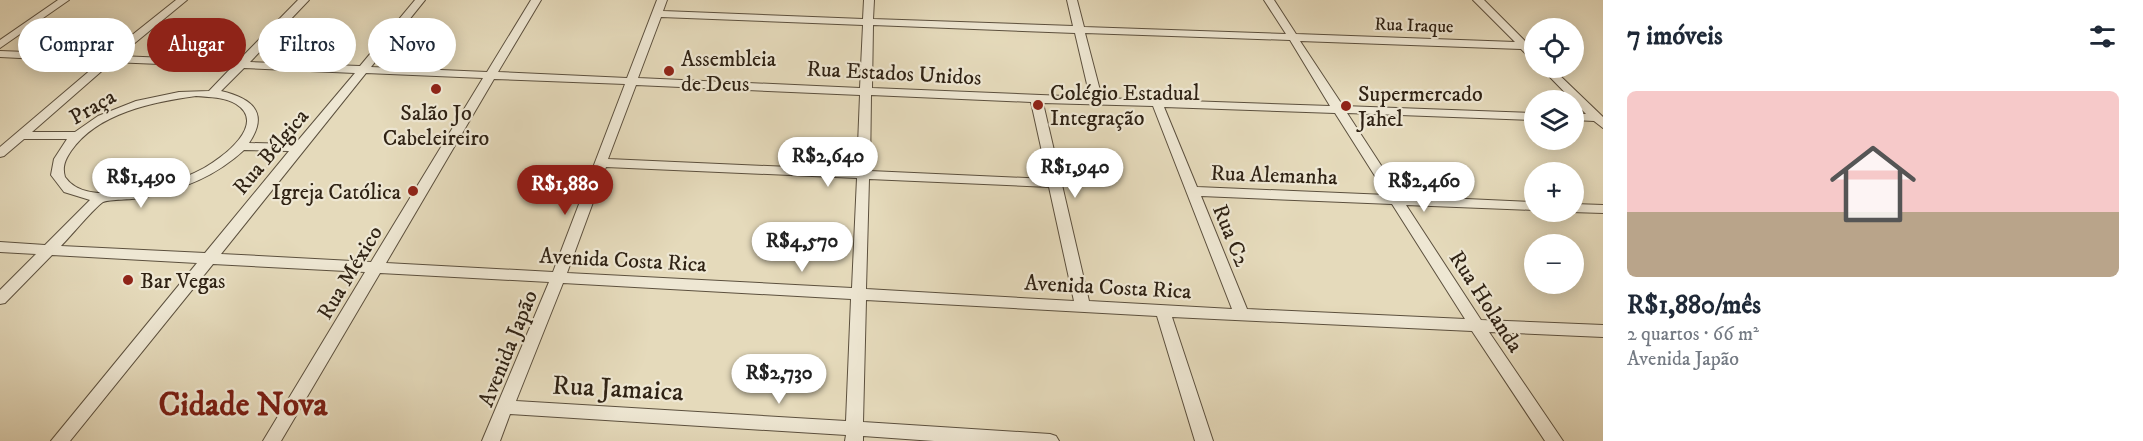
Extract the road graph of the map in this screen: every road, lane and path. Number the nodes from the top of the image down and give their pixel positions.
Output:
1 (64, 0) edge
2 (182, 0) edge
3 (304, 0) edge
4 (420, 0) edge
5 (536, 0) edge
6 (662, 0) edge
7 (869, 0) edge
8 (1072, 0) edge
9 (1269, 0) edge
10 (1478, 0) edge
11 (657, 14) junction
12 (869, 22) junction
13 (1080, 29) junction
14 (135, 37) edge
15 (1293, 38) junction
16 (0, 45) edge
17 (1524, 46) joint
18 (0, 54) edge
19 (18, 55) edge
20 (246, 58) edge
21 (246, 64) edge
22 (363, 71) junction
23 (93, 72) edge
24 (233, 72) edge
25 (491, 75) junction
26 (1556, 78) edge
27 (632, 81) junction
28 (867, 90) junction
29 (213, 93) junction
30 (1036, 99) junction
31 (1097, 101) junction
32 (1157, 103) junction
33 (1338, 109) junction
34 (1524, 116) edge
35 (1584, 119) edge
36 (1600, 121) edge
37 (22, 135) junction
38 (77, 136) junction
39 (242, 146) junction
40 (300, 148) junction
41 (0, 153) edge
42 (601, 163) junction
43 (863, 174) junction
44 (1056, 183) junction
45 (1192, 191) junction
46 (101, 197) junction
47 (1398, 200) junction
48 (1524, 206) edge
49 (1584, 208) edge
50 (1603, 209) edge
51 (0, 247) edge
52 (50, 249) junction
53 (209, 258) junction
54 (376, 267) junction
55 (558, 277) junction
56 (860, 293) junction
57 (0, 299) edge
58 (1083, 306) junction
59 (1163, 311) junction
60 (1242, 315) junction
61 (1476, 326) junction
62 (1603, 331) edge
63 (506, 407) junction
64 (854, 434) edge
65 (60, 441) edge
66 (272, 441) edge
67 (491, 441) edge
68 (1050, 441) edge
69 (1204, 441) edge
70 (1554, 441) edge

1 - 16 street
2 - 14 street
3 - 20 street
4 - 22 street, Rua Bélgica
5 - 25 street, Rua México
6 - 11 street, Avenida Japão
7 - 12 street
8 - 13 street
9 - 15 street, Rua Holanda
10 - 17 street
11 - 12 street, Rua Iraque
11 - 27 street, Avenida Japão
12 - 13 street, Rua Iraque
12 - 28 street
13 - 15 street, Rua Iraque
13 - 31 street
15 - 17 street, Rua Iraque
15 - 33 street, Rua Holanda
18 - 19 street, Rua Estados Unidos
21 - 22 street, Rua Estados Unidos
22 - 25 street, Rua Estados Unidos
22 - 40 street, Rua Bélgica
23 - 37 street
24 - 29 street
25 - 27 street, Rua Estados Unidos
25 - 54 street, Rua México
26 - 36 street
27 - 28 street, Rua Estados Unidos
27 - 42 street, Avenida Japão
28 - 30 street, Rua Estados Unidos
28 - 43 street
29 - 38 street, Praça
29 - 39 street, Praça
30 - 31 street, Rua Estados Unidos
30 - 44 street
31 - 32 street, Rua Estados Unidos
32 - 33 street, Rua Estados Unidos
32 - 45 street, Rua C2
33 - 34 street, Rua Estados Unidos
33 - 47 street, Rua Holanda
35 - 36 street
37 - 38 street
37 - 41 street
38 - 46 street, Praça
39 - 40 street
39 - 46 street, Praça
40 - 53 street, Rua Bélgica
42 - 43 street
42 - 55 street, Avenida Japão
43 - 44 street
43 - 56 street
44 - 58 street
45 - 47 street, Rua Alemanha
45 - 60 street, Rua C2
46 - 52 street
47 - 48 street, Rua Alemanha
47 - 61 street, Rua Holanda
49 - 50 street
51 - 52 street, Avenida Costa Rica
52 - 53 street, Avenida Costa Rica
52 - 57 street
53 - 54 street, Avenida Costa Rica
53 - 65 street, Rua Bélgica
54 - 55 street, Avenida Costa Rica
54 - 66 street, Rua México
55 - 56 street, Avenida Costa Rica
55 - 63 street, Avenida Japão
56 - 58 street, Avenida Costa Rica
56 - 64 street
58 - 59 street, Avenida Costa Rica
59 - 60 street, Avenida Costa Rica
59 - 69 street
60 - 61 street, Avenida Costa Rica
61 - 62 street, Avenida Costa Rica
61 - 70 street, Rua Holanda
63 - 64 street, Rua Jamaica
63 - 67 street, Avenida Japão
64 - 68 street, Rua Jamaica

